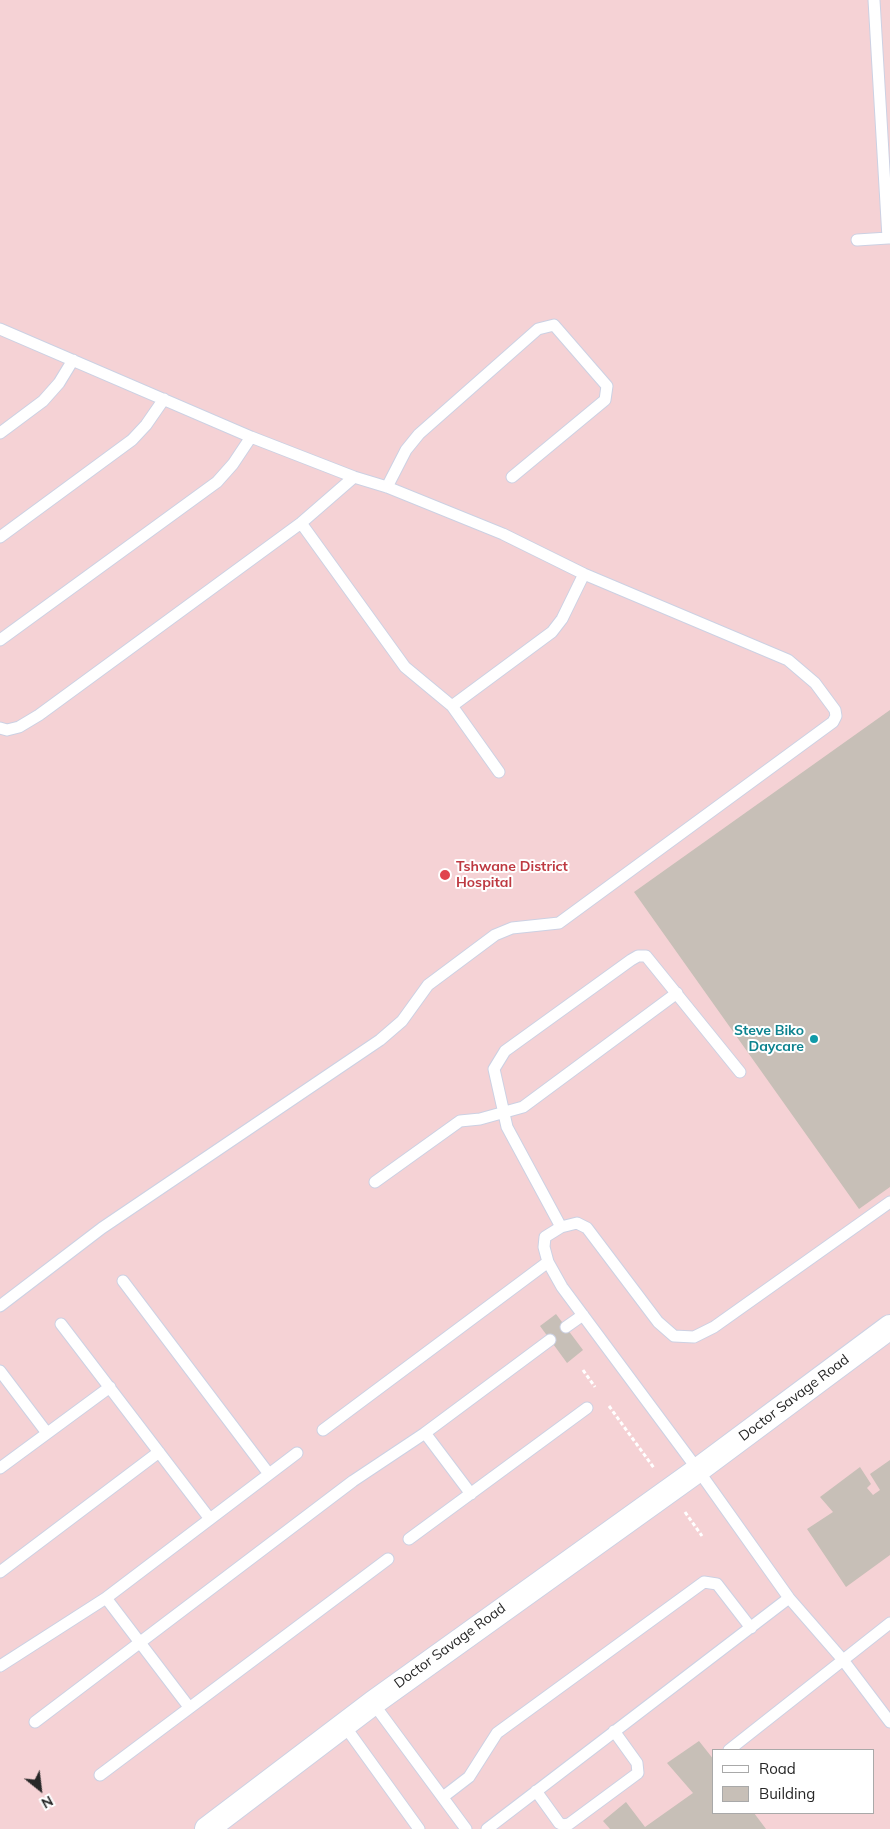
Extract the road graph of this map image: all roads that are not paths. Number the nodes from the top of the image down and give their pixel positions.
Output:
1 (874, 0) edge
2 (889, 238) edge
3 (857, 240) dead end
4 (0, 328) edge
5 (73, 360) junction
6 (164, 399) junction
7 (0, 433) edge
8 (251, 437) junction
9 (354, 477) junction
10 (512, 477) dead end
11 (387, 487) junction
12 (301, 523) junction
13 (0, 537) edge
14 (584, 574) junction
15 (0, 640) edge
16 (452, 706) junction
17 (0, 728) edge
18 (499, 772) dead end
19 (677, 993) junction
20 (740, 1072) dead end
21 (503, 1112) junction
22 (374, 1182) dead end
23 (890, 1202) edge
24 (561, 1227) junction
25 (548, 1262) junction
26 (123, 1281) dead end
27 (0, 1306) edge
28 (583, 1315) junction
29 (62, 1324) dead end
30 (566, 1327) dead end
31 (890, 1327) edge
32 (550, 1340) dead end
33 (0, 1371) edge
34 (110, 1387) junction
35 (587, 1408) dead end
36 (323, 1430) dead end
37 (47, 1433) junction
38 (425, 1433) junction
39 (159, 1452) junction
40 (297, 1453) dead end
41 (0, 1468) edge
42 (698, 1470) junction
43 (269, 1474) junction
44 (471, 1494) junction
45 (210, 1519) junction
46 (410, 1539) dead end
47 (388, 1559) dead end
48 (0, 1572) edge
49 (106, 1598) junction
50 (789, 1598) junction
51 (890, 1623) edge
52 (750, 1628) junction
53 (141, 1643) junction
54 (843, 1660) junction
55 (0, 1666) edge
56 (373, 1703) junction
57 (189, 1707) junction
58 (35, 1722) dead end
59 (890, 1722) edge
60 (344, 1725) junction
61 (614, 1731) junction
62 (730, 1749) edge
63 (100, 1775) dead end
64 (536, 1791) junction
65 (442, 1797) junction
66 (207, 1829) edge
67 (419, 1829) edge
68 (466, 1829) edge
69 (487, 1829) edge

1 - 2 lane
2 - 3 lane
4 - 5 lane
5 - 6 lane
5 - 7 lane
6 - 8 lane
6 - 13 lane
8 - 9 lane
8 - 15 lane
9 - 11 lane
9 - 12 lane
10 - 11 lane
11 - 14 lane
12 - 16 lane
12 - 17 lane
14 - 16 lane
14 - 27 lane
16 - 18 lane
19 - 20 lane
19 - 21 lane
19 - 21 lane
21 - 22 lane
21 - 24 lane
23 - 24 lane
24 - 25 lane
25 - 28 lane
25 - 36 lane
26 - 43 lane
28 - 30 lane
28 - 42 lane
29 - 34 lane
31 - 42 street, Doctor Savage Road
32 - 38 lane
33 - 37 lane
34 - 37 lane
34 - 39 lane
35 - 44 lane
37 - 41 lane
38 - 44 lane
38 - 53 lane
39 - 45 lane
39 - 48 lane
40 - 43 lane
42 - 50 lane
42 - 56 street, Doctor Savage Road
43 - 45 lane
44 - 46 lane
45 - 49 lane
47 - 57 lane
49 - 53 lane
49 - 55 lane
50 - 52 lane
50 - 54 lane
51 - 54 lane
52 - 61 lane
52 - 65 lane
53 - 57 lane
53 - 58 lane
54 - 59 lane
54 - 62 lane
56 - 60 street, Doctor Savage Road
56 - 65 lane
57 - 63 lane
60 - 66 street, Doctor Savage Road
60 - 67 lane
61 - 64 lane
61 - 64 lane
64 - 69 lane
65 - 68 lane

